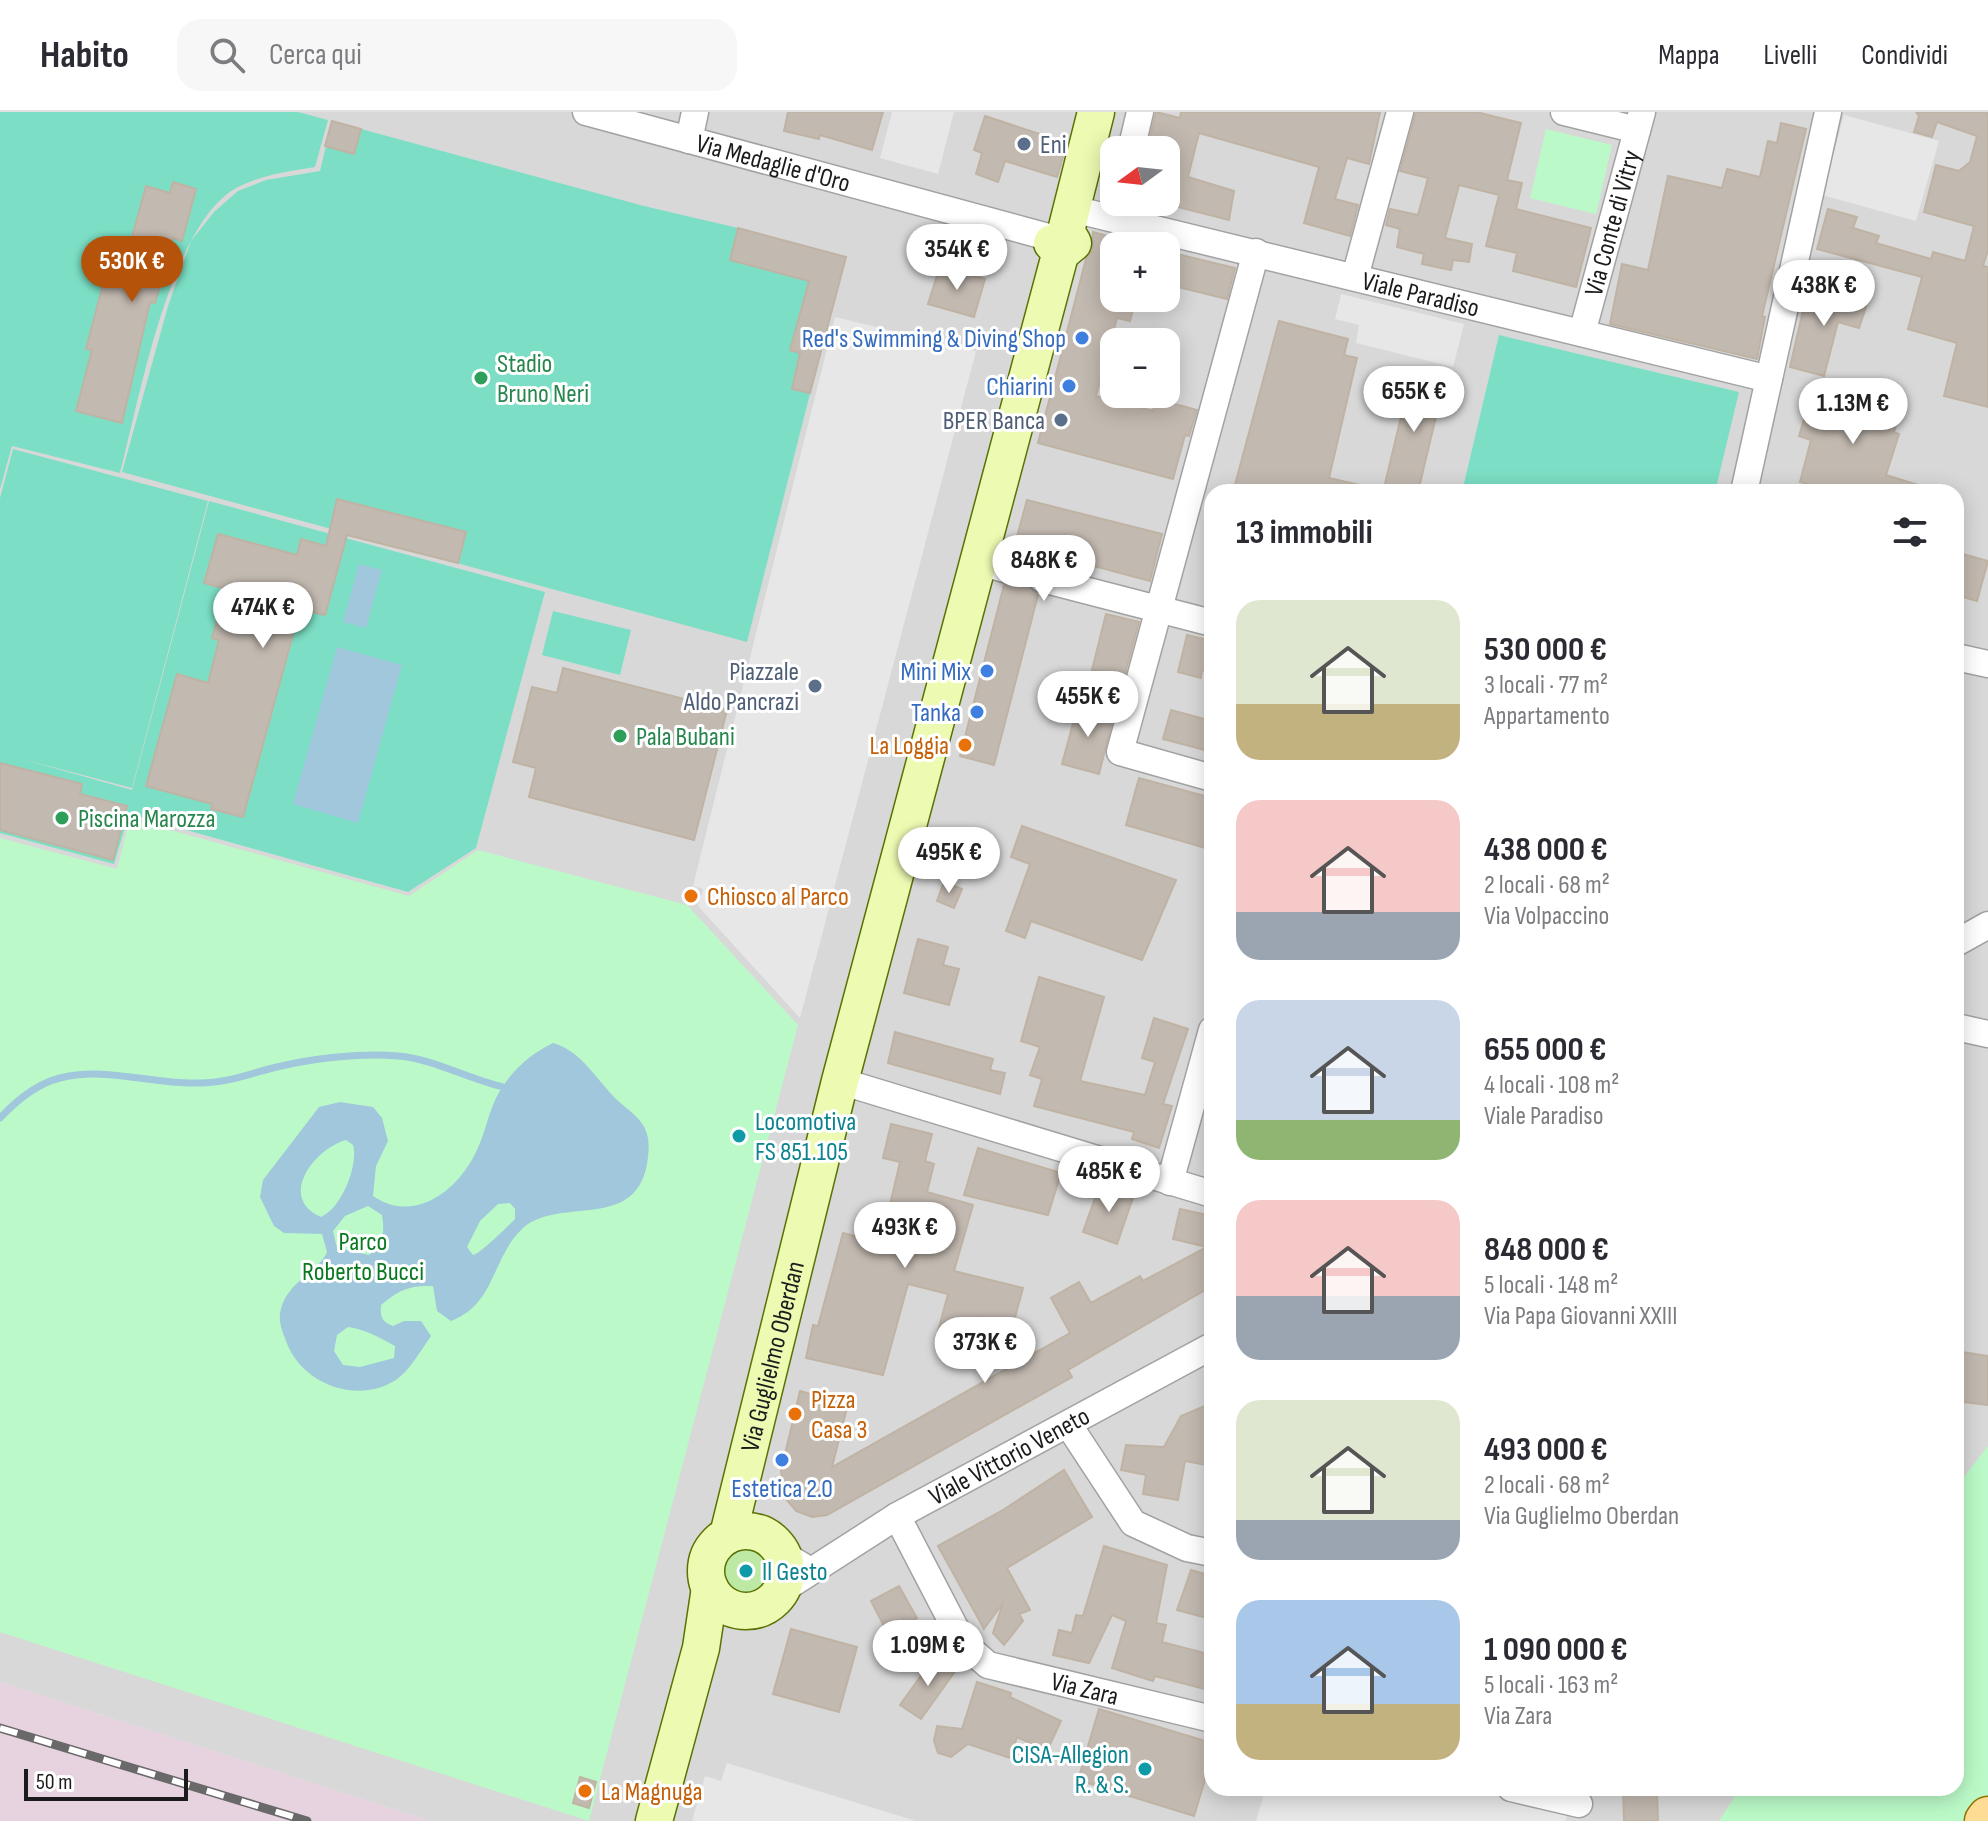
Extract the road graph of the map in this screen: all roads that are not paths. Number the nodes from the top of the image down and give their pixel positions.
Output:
1 (586, 112) edge
2 (695, 112) edge
3 (1096, 112) edge
4 (1140, 112) edge
5 (1400, 112) edge
6 (1564, 112) edge
7 (1828, 112) edge
8 (1639, 121) edge
9 (1134, 136) edge
10 (689, 140) junction
11 (1102, 216) edge
12 (1136, 216) edge
13 (1063, 232) junction
14 (1256, 252) junction
15 (1355, 277) junction
16 (1582, 333) junction
17 (1769, 379) junction
18 (1746, 484) edge
19 (1042, 579) dead end
20 (1159, 609) junction
21 (1204, 621) edge
22 (1964, 659) edge
23 (1988, 664) edge
24 (1204, 776) edge
25 (1988, 925) edge
26 (1964, 938) edge
27 (1964, 1029) edge
28 (1988, 1034) edge
29 (1204, 1059) edge
30 (840, 1081) junction
31 (1170, 1182) junction
32 (1204, 1192) edge
33 (1204, 1350) edge
34 (1068, 1424) junction
35 (897, 1516) junction
36 (740, 1533) junction
37 (1204, 1551) edge
38 (791, 1572) junction
39 (720, 1598) junction
40 (1204, 1717) edge
41 (1546, 1796) edge
42 (1580, 1804) edge
43 (654, 1821) edge

1 - 10 street, Via Medaglie d'Oro
2 - 10 street
3 - 13 main road, Via Guglielmo Oberdan
4 - 9 street
5 - 15 street
6 - 8 street
7 - 17 street
8 - 16 street, Via Conte di Vitry
10 - 13 street, Via Medaglie d'Oro
11 - 13 street, Viale Paradiso
12 - 14 street, Viale Paradiso
13 - 30 main road, Via Guglielmo Oberdan
14 - 15 street, Viale Paradiso
14 - 20 street
15 - 16 street, Viale Paradiso
16 - 17 street, Viale Paradiso
17 - 18 street
19 - 20 street
20 - 21 street
20 - 24 street
22 - 23 street
25 - 26 street
27 - 28 street
29 - 31 street
30 - 31 street
30 - 36 main road, Via Guglielmo Oberdan
31 - 32 street
33 - 34 street, Viale Vittorio Veneto
34 - 35 street, Viale Vittorio Veneto
34 - 37 street
35 - 38 street, Viale Vittorio Veneto
35 - 40 street, Via Zara
36 - 38 main road
36 - 39 main road, Via Guglielmo Oberdan
38 - 39 main road
39 - 43 main road, Via Guglielmo Oberdan
41 - 42 street

